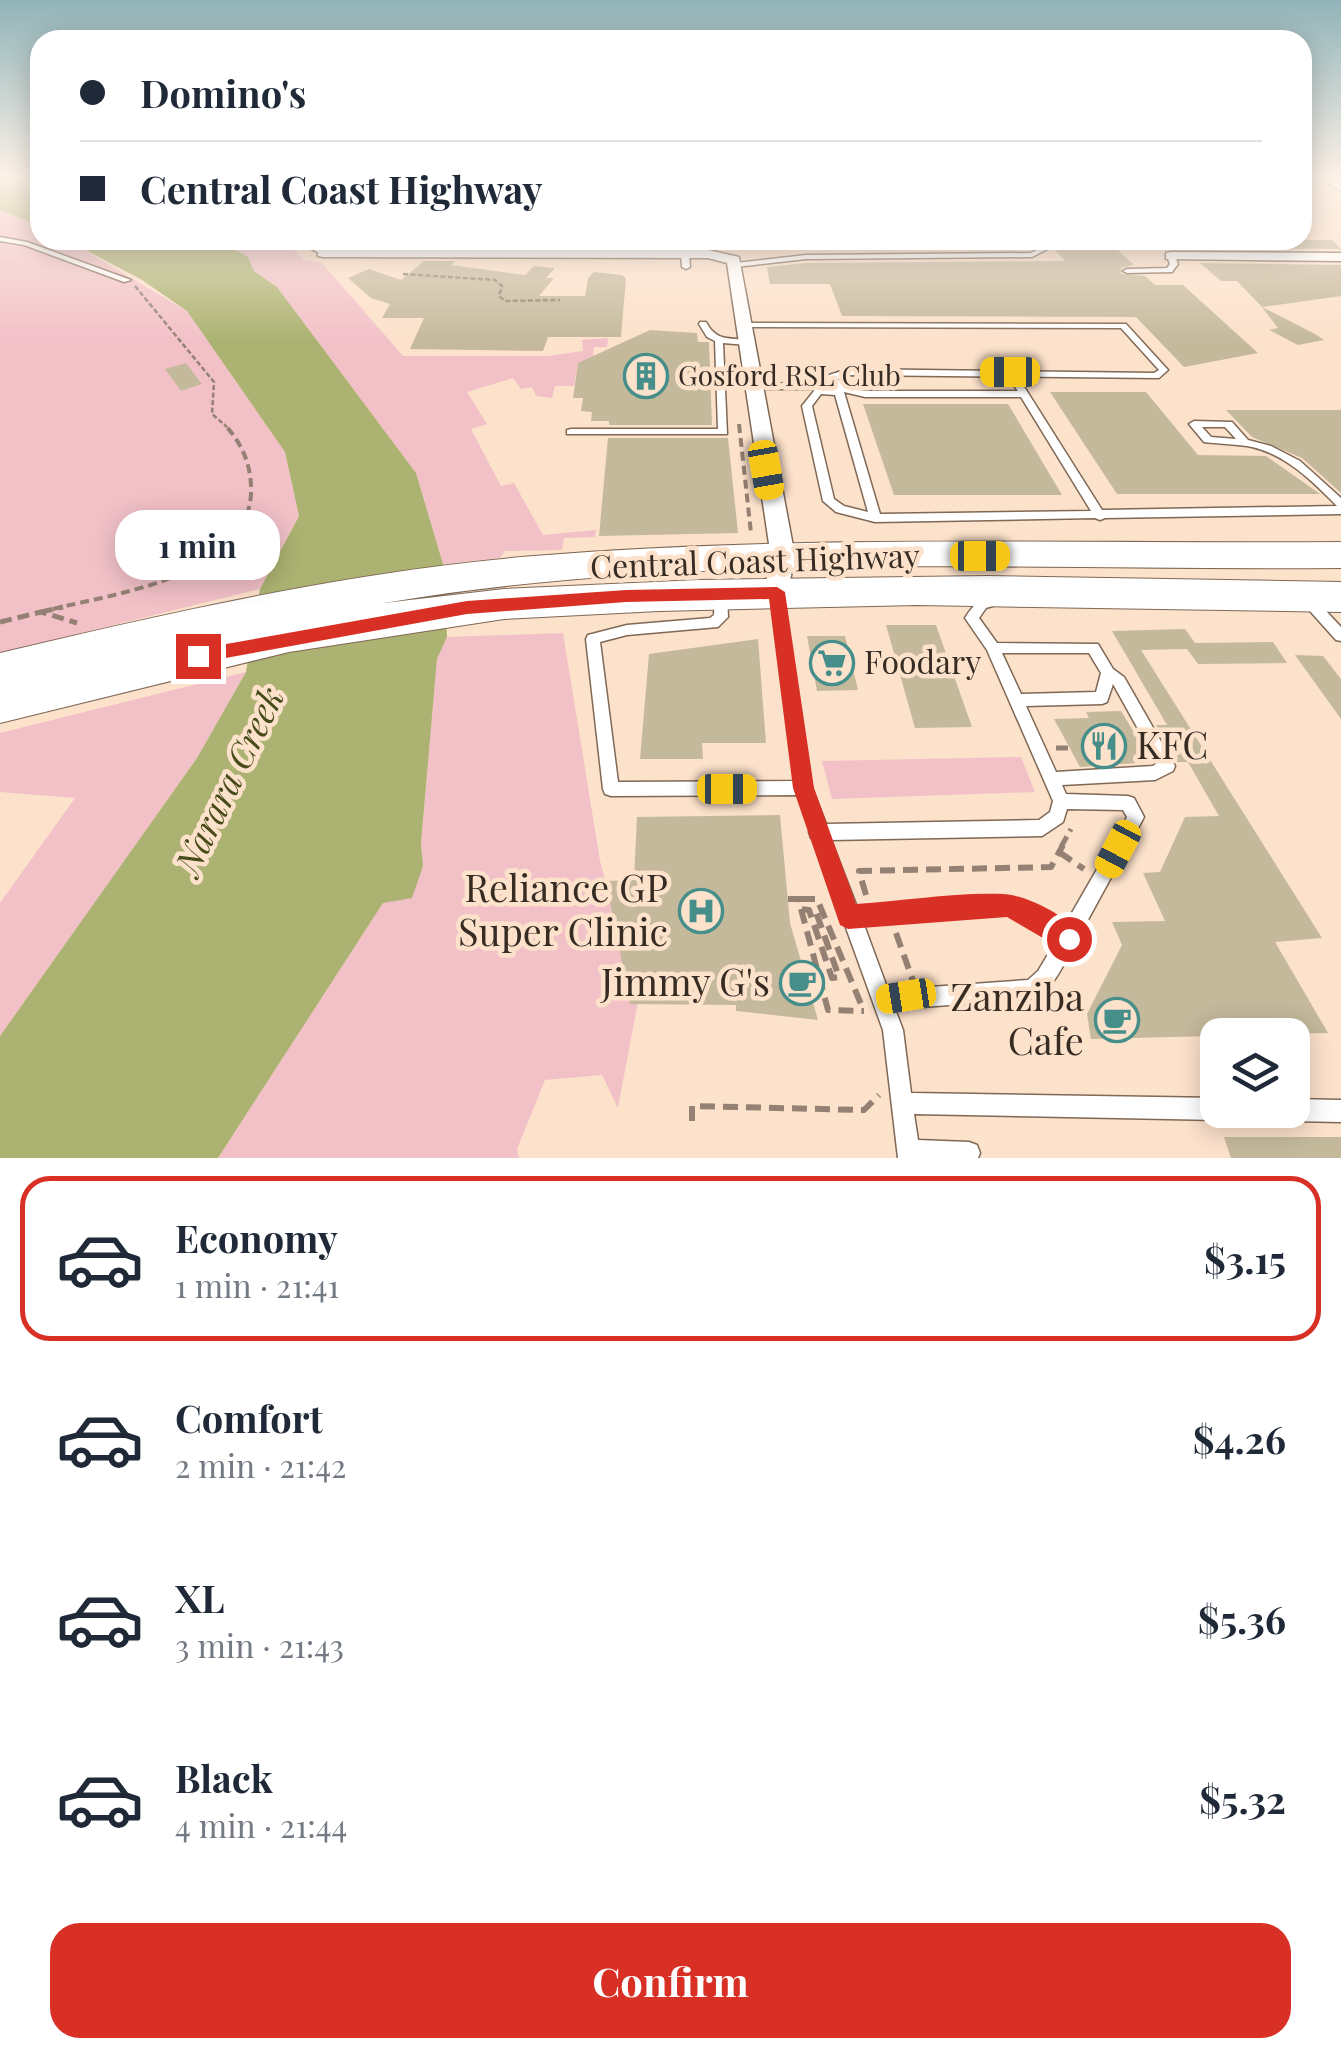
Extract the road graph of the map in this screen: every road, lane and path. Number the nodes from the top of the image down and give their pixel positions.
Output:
1 (0, 239) edge
2 (30, 245) edge
3 (1312, 245) edge
4 (44, 250) edge
5 (318, 250) edge
6 (345, 250) edge
7 (470, 250) edge
8 (1042, 250) edge
9 (322, 252) joint
10 (1171, 256) joint
11 (1337, 257) edge
12 (736, 265) junction
13 (1127, 271) dead end
14 (404, 274) dead end
15 (127, 280) joint
16 (560, 300) dead end
17 (703, 324) dead end
18 (745, 334) junction
19 (719, 340) junction
20 (1010, 372) junction
21 (829, 380) junction
22 (753, 386) junction
23 (816, 389) junction
24 (840, 390) junction
25 (1024, 394) junction
26 (571, 432) dead end
27 (740, 435) dead end
28 (1244, 440) dead end
29 (1341, 507) edge
30 (1311, 513) junction
31 (1100, 516) junction
32 (875, 518) junction
33 (1341, 520) edge
34 (750, 535) dead end
35 (1341, 555) edge
36 (780, 575) junction
37 (1045, 589) junction
38 (461, 593) junction
39 (1323, 596) edge
40 (41, 612) junction
41 (627, 613) junction
42 (0, 622) edge
43 (89, 627) dead end
44 (230, 632) junction
45 (1341, 636) edge
46 (993, 648) junction
47 (0, 671) edge
48 (1108, 674) junction
49 (1016, 700) junction
50 (0, 704) edge
51 (1051, 779) junction
52 (804, 788) junction
53 (1061, 801) junction
54 (1079, 815) dead end
55 (818, 832) junction
56 (1059, 852) junction
57 (1085, 870) dead end
58 (788, 899) dead end
59 (800, 899) junction
60 (867, 900) dead end
61 (801, 909) junction
62 (822, 910) junction
63 (848, 917) junction
64 (893, 926) dead end
65 (1069, 939) junction
66 (918, 995) junction
67 (881, 1000) junction
68 (864, 1011) junction
69 (868, 1021) dead end
70 (881, 1090) dead end
71 (903, 1103) junction
72 (1200, 1108) edge
73 (1310, 1110) edge
74 (1341, 1111) edge
75 (692, 1121) dead end
76 (969, 1153) dead end
77 (908, 1154) edge

1 - 2 lane
3 - 11 street
4 - 15 lane
5 - 9 lane
6 - 9 street
7 - 12 street
8 - 12 lane
10 - 11 street
10 - 13 lane
12 - 18 street
14 - 16 path
15 - 40 path
17 - 19 lane
18 - 19 lane
18 - 20 lane
18 - 22 street
19 - 26 lane
20 - 21 lane
20 - 25 lane
21 - 23 lane
21 - 24 lane
22 - 23 lane
22 - 36 street
23 - 24 lane
23 - 32 lane
24 - 25 lane
24 - 32 lane
25 - 31 lane
27 - 34 path
28 - 29 lane
29 - 30 lane
30 - 31 lane
30 - 33 lane
31 - 32 lane
35 - 36 highway, Central Coast Highway
36 - 37 highway, Central Coast Highway
36 - 38 highway, Central Coast Highway
36 - 41 highway, Central Coast Highway
36 - 52 lane
37 - 39 highway, Central Coast Highway
37 - 46 lane
38 - 41 highway, Central Coast Highway
38 - 44 highway, Central Coast Highway
39 - 45 lane
40 - 42 path
40 - 43 path
41 - 52 lane
44 - 47 highway, Central Coast Highway
44 - 50 highway, Central Coast Highway
46 - 48 lane
46 - 49 lane
48 - 49 lane
48 - 51 lane
49 - 51 lane
51 - 53 lane
52 - 55 lane
53 - 55 lane
53 - 65 lane
54 - 56 path
55 - 63 lane
56 - 57 path
56 - 60 path
58 - 59 path
59 - 61 path
59 - 62 path
61 - 62 path
61 - 68 path
62 - 68 path
63 - 65 lane
63 - 67 lane
64 - 66 path
65 - 66 lane
66 - 67 lane
67 - 71 lane
68 - 69 path
70 - 75 path
71 - 72 lane
71 - 77 lane
73 - 74 lane
76 - 77 lane

